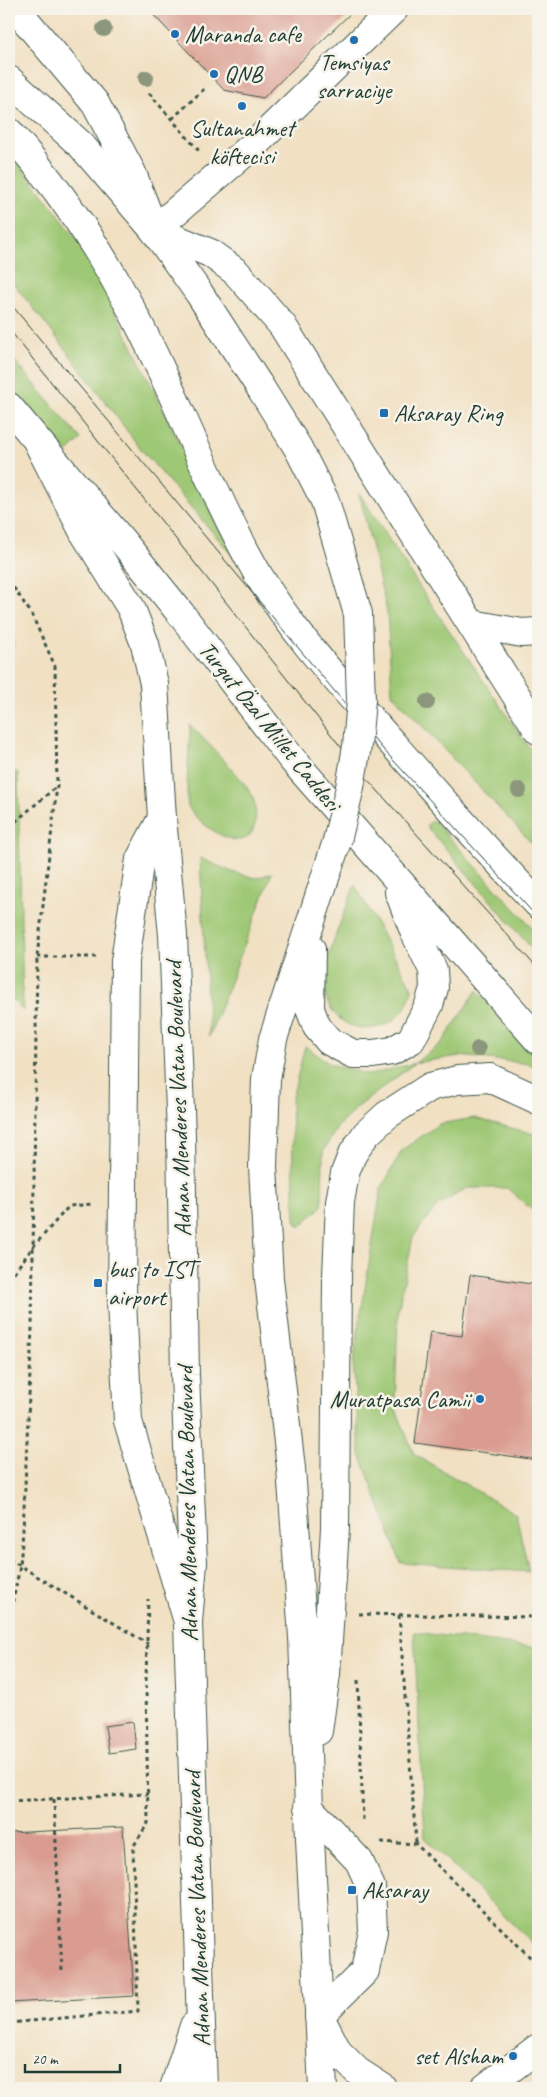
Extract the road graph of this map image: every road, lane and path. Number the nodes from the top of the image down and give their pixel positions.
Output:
1 (16, 9) edge
2 (394, 9) edge
3 (9, 80) edge
4 (205, 88) dead end
5 (149, 93) dead end
6 (172, 119) junction
7 (9, 132) edge
8 (220, 174) junction
9 (154, 230) junction
10 (9, 407) edge
11 (36, 439) junction
12 (9, 581) edge
13 (472, 624) junction
14 (538, 632) edge
15 (538, 730) edge
16 (57, 786) junction
17 (162, 818) junction
18 (9, 827) edge
19 (393, 876) junction
20 (538, 904) edge
21 (313, 910) junction
22 (37, 957) junction
23 (125, 960) junction
24 (538, 1040) edge
25 (538, 1100) edge
26 (123, 1202) junction
27 (33, 1246) junction
28 (9, 1279) edge
29 (9, 1559) edge
30 (20, 1566) junction
31 (359, 1614) dead end
32 (399, 1615) junction
33 (538, 1617) edge
34 (9, 1621) edge
35 (188, 1622) junction
36 (148, 1644) dead end
37 (358, 1676) dead end
38 (146, 1681) dead end
39 (148, 1794) junction
40 (362, 1795) dead end
41 (54, 1799) junction
42 (9, 1801) edge
43 (308, 1807) junction
44 (416, 1844) junction
45 (352, 1853) junction
46 (538, 1965) edge
47 (62, 1972) dead end
48 (201, 2006) junction
49 (319, 2016) junction
50 (9, 2023) edge
51 (538, 2048) edge
52 (319, 2082) edge
53 (174, 2088) edge
54 (203, 2088) edge
55 (384, 2088) edge
56 (485, 2088) edge

1 - 9 main road
2 - 8 main road
3 - 9 main road
4 - 6 path
5 - 6 path
6 - 8 path
7 - 20 main road
8 - 9 main road
9 - 13 main road
9 - 21 main road, bridge
10 - 11 main road, Turgut Özal Millet Caddesi
11 - 17 main road, Adnan Menderes Vatan Boulevard
11 - 19 main road, Turgut Özal Millet Caddesi
12 - 16 path
13 - 14 main road
13 - 15 main road
16 - 18 path
16 - 22 path
17 - 23 main road
17 - 35 main road, Adnan Menderes Vatan Boulevard
19 - 21 main road
19 - 24 main road, Turgut Özal Millet Caddesi
21 - 43 main road
22 - 23 path
22 - 27 path
23 - 26 main road
25 - 43 main road
26 - 27 path
26 - 35 main road
27 - 28 path
27 - 30 path
29 - 30 path
30 - 34 path
30 - 36 path
31 - 32 path
32 - 33 path
32 - 44 path
35 - 48 main road, Adnan Menderes Vatan Boulevard
37 - 40 path
38 - 39 path
39 - 41 path
39 - 50 path
41 - 42 path
41 - 47 path
43 - 45 main road
43 - 49 main road
44 - 45 path
44 - 46 path
45 - 49 main road
48 - 53 main road
48 - 54 main road, Adnan Menderes Vatan Boulevard
49 - 52 main road
49 - 55 main road
51 - 56 main road

